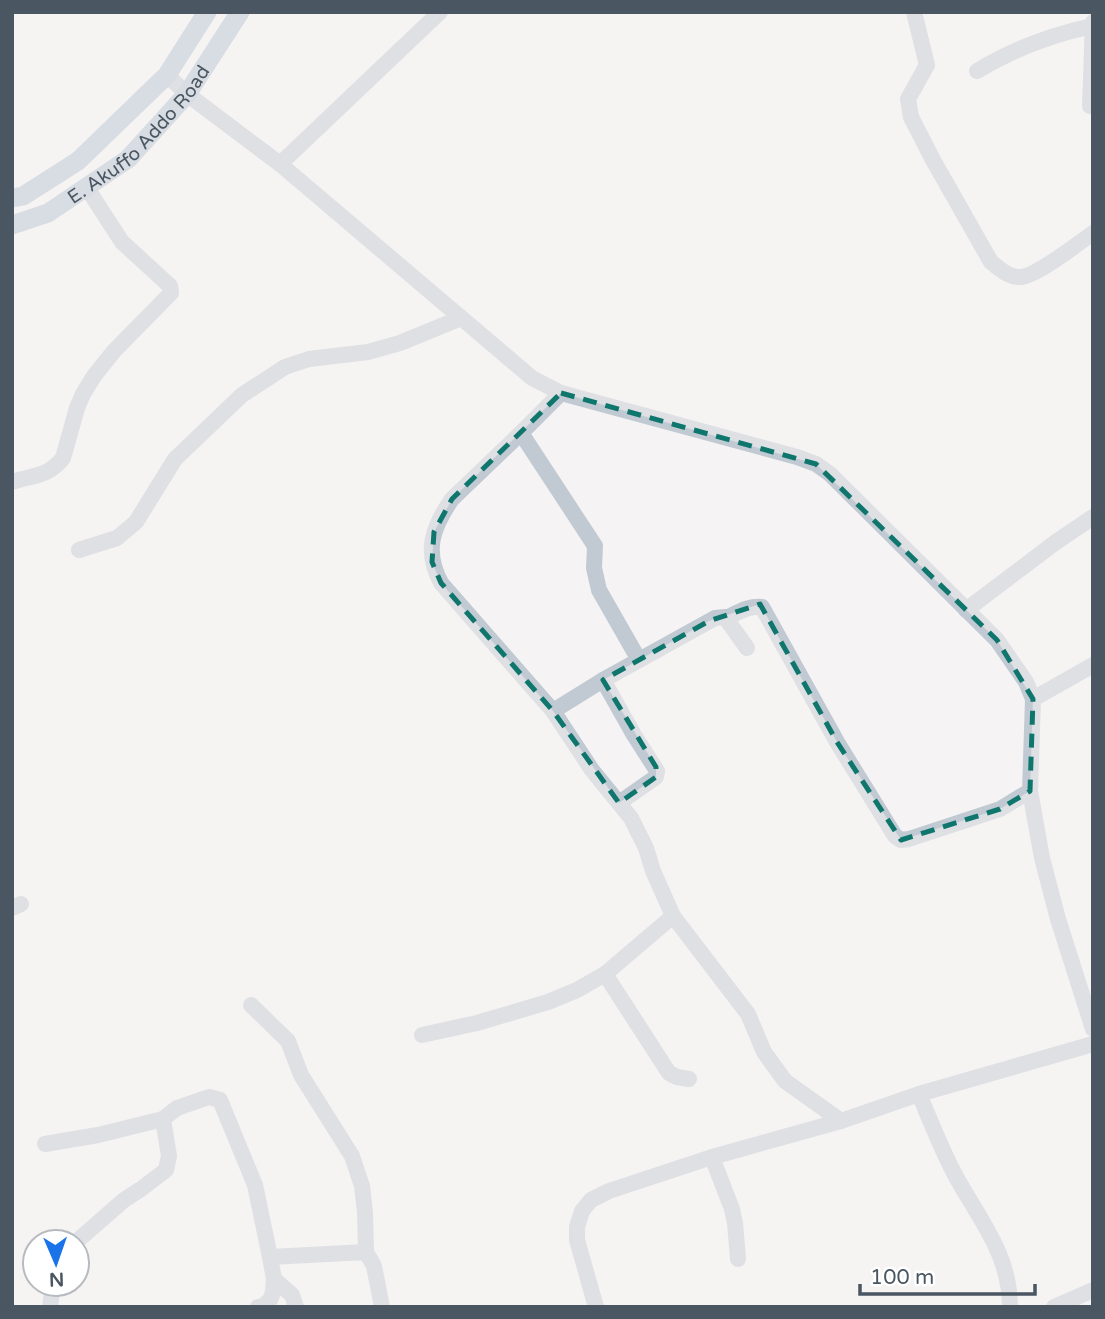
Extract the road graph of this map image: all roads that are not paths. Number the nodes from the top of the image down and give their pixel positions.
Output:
1 (207, 12) edge
2 (240, 12) edge
3 (416, 12) edge
4 (440, 12) edge
5 (913, 13) edge
6 (1092, 24) edge
7 (428, 25) junction
8 (977, 71) dead end
9 (167, 75) junction
10 (187, 94) junction
11 (1090, 106) dead end
12 (280, 164) junction
13 (87, 187) junction
14 (12, 198) edge
15 (12, 225) edge
16 (1093, 233) edge
17 (461, 318) junction
18 (561, 393) junction
19 (521, 433) junction
20 (12, 482) edge
21 (1093, 517) edge
22 (79, 550) dead end
23 (966, 610) junction
24 (726, 618) junction
25 (747, 648) dead end
26 (639, 660) junction
27 (1093, 665) edge
28 (603, 680) junction
29 (1033, 699) junction
30 (553, 711) junction
31 (1030, 791) junction
32 (619, 803) junction
33 (673, 916) junction
34 (605, 974) junction
35 (1087, 990) edge
36 (251, 1005) dead end
37 (1093, 1029) edge
38 (422, 1035) dead end
39 (1093, 1044) edge
40 (690, 1079) dead end
41 (919, 1094) junction
42 (163, 1119) junction
43 (841, 1121) junction
44 (45, 1144) dead end
45 (712, 1157) junction
46 (91, 1229) edge
47 (366, 1252) junction
48 (270, 1257) junction
49 (738, 1259) dead end
50 (274, 1279) junction
51 (1093, 1290) edge
52 (258, 1307) edge
53 (296, 1307) edge
54 (382, 1307) edge
55 (596, 1307) edge
56 (1010, 1307) edge
57 (1054, 1307) edge

1 - 9 main road, E. Akuffo Addo Road
2 - 10 main road, E. Akuffo Addo Road
3 - 7 street
4 - 7 street
5 - 16 street
6 - 8 street
6 - 11 street
7 - 12 street
9 - 10 street
9 - 14 main road, E. Akuffo Addo Road
10 - 12 street
10 - 13 main road, E. Akuffo Addo Road
12 - 17 street
13 - 15 main road, E. Akuffo Addo Road
13 - 20 street
17 - 18 street
17 - 22 street
18 - 19 street
18 - 23 street
19 - 26 street
19 - 30 street
21 - 23 street
23 - 29 street
24 - 25 street
24 - 26 street
24 - 31 street
26 - 28 street
27 - 29 street
28 - 30 street
28 - 32 street
29 - 31 street
30 - 32 street
31 - 35 street
32 - 33 street
33 - 34 street
33 - 43 street
34 - 38 street
34 - 40 street
35 - 37 street
36 - 47 street
39 - 41 street
41 - 43 street
41 - 56 street
42 - 44 street
42 - 46 street
42 - 48 street
43 - 45 street
45 - 49 street
45 - 55 street
47 - 48 street
47 - 54 street
48 - 50 street
50 - 52 street
50 - 53 street
51 - 57 street

